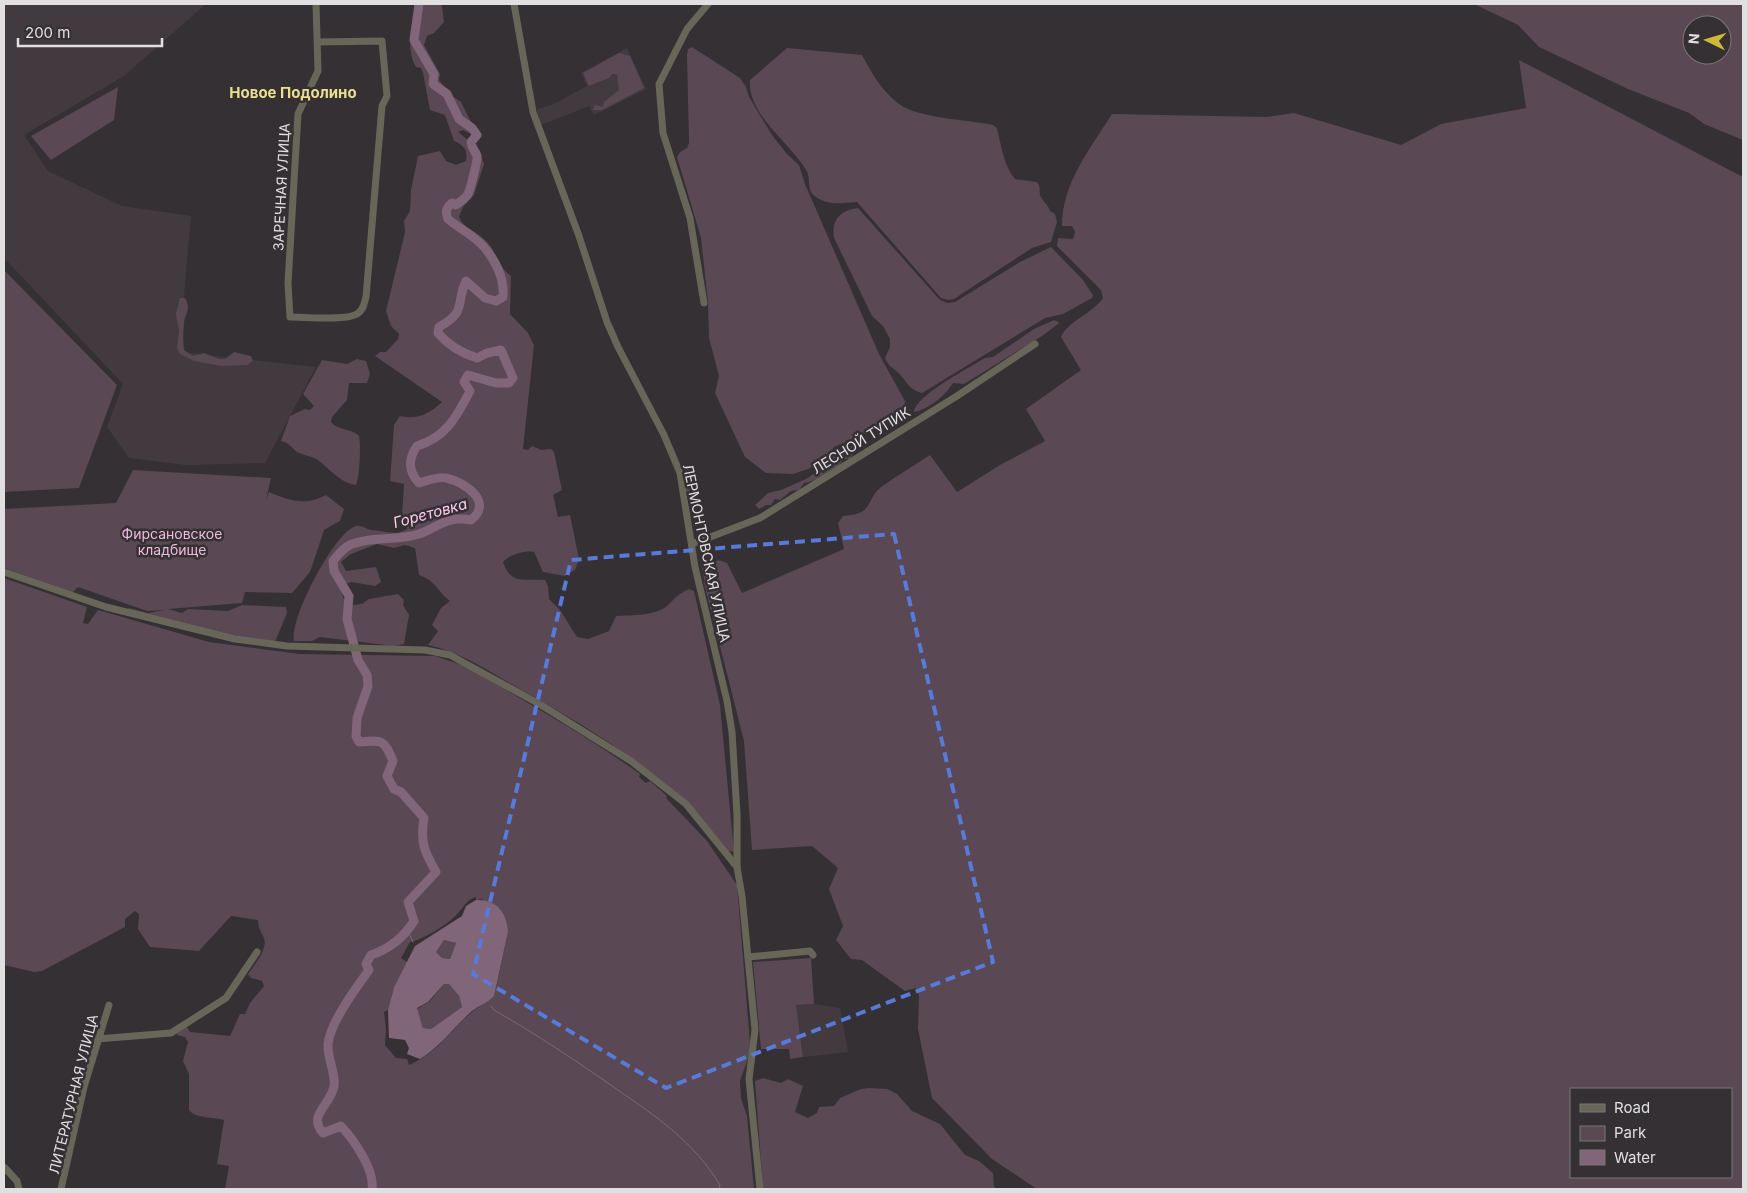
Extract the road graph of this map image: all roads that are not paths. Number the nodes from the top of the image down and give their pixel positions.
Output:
1 (316, 4) edge
2 (514, 4) edge
3 (708, 4) edge
4 (319, 42) junction
5 (704, 303) dead end
6 (1035, 344) dead end
7 (692, 544) junction
8 (4, 572) edge
9 (737, 867) junction
10 (258, 952) dead end
11 (813, 954) dead end
12 (748, 956) junction
13 (109, 1005) dead end
14 (98, 1039) junction
15 (4, 1167) edge
16 (19, 1189) edge
17 (61, 1189) edge
18 (760, 1189) edge

1 - 4 street, ЗАРЕЧНАЯ УЛИЦА
2 - 7 street, ЛЕРМОНТОВСКАЯ УЛИЦА
3 - 5 street
4 - 4 street, ЗАРЕЧНАЯ УЛИЦА
6 - 7 street, ЛЕСНОЙ ТУПИК
7 - 9 street, ЛЕРМОНТОВСКАЯ УЛИЦА
8 - 9 street
9 - 12 street, ЛЕРМОНТОВСКАЯ УЛИЦА
10 - 14 street
11 - 12 street
12 - 18 street, ЛЕРМОНТОВСКАЯ УЛИЦА
13 - 14 street, ЛИТЕРАТУРНАЯ УЛИЦА
14 - 17 street, ЛИТЕРАТУРНАЯ УЛИЦА
15 - 16 street

